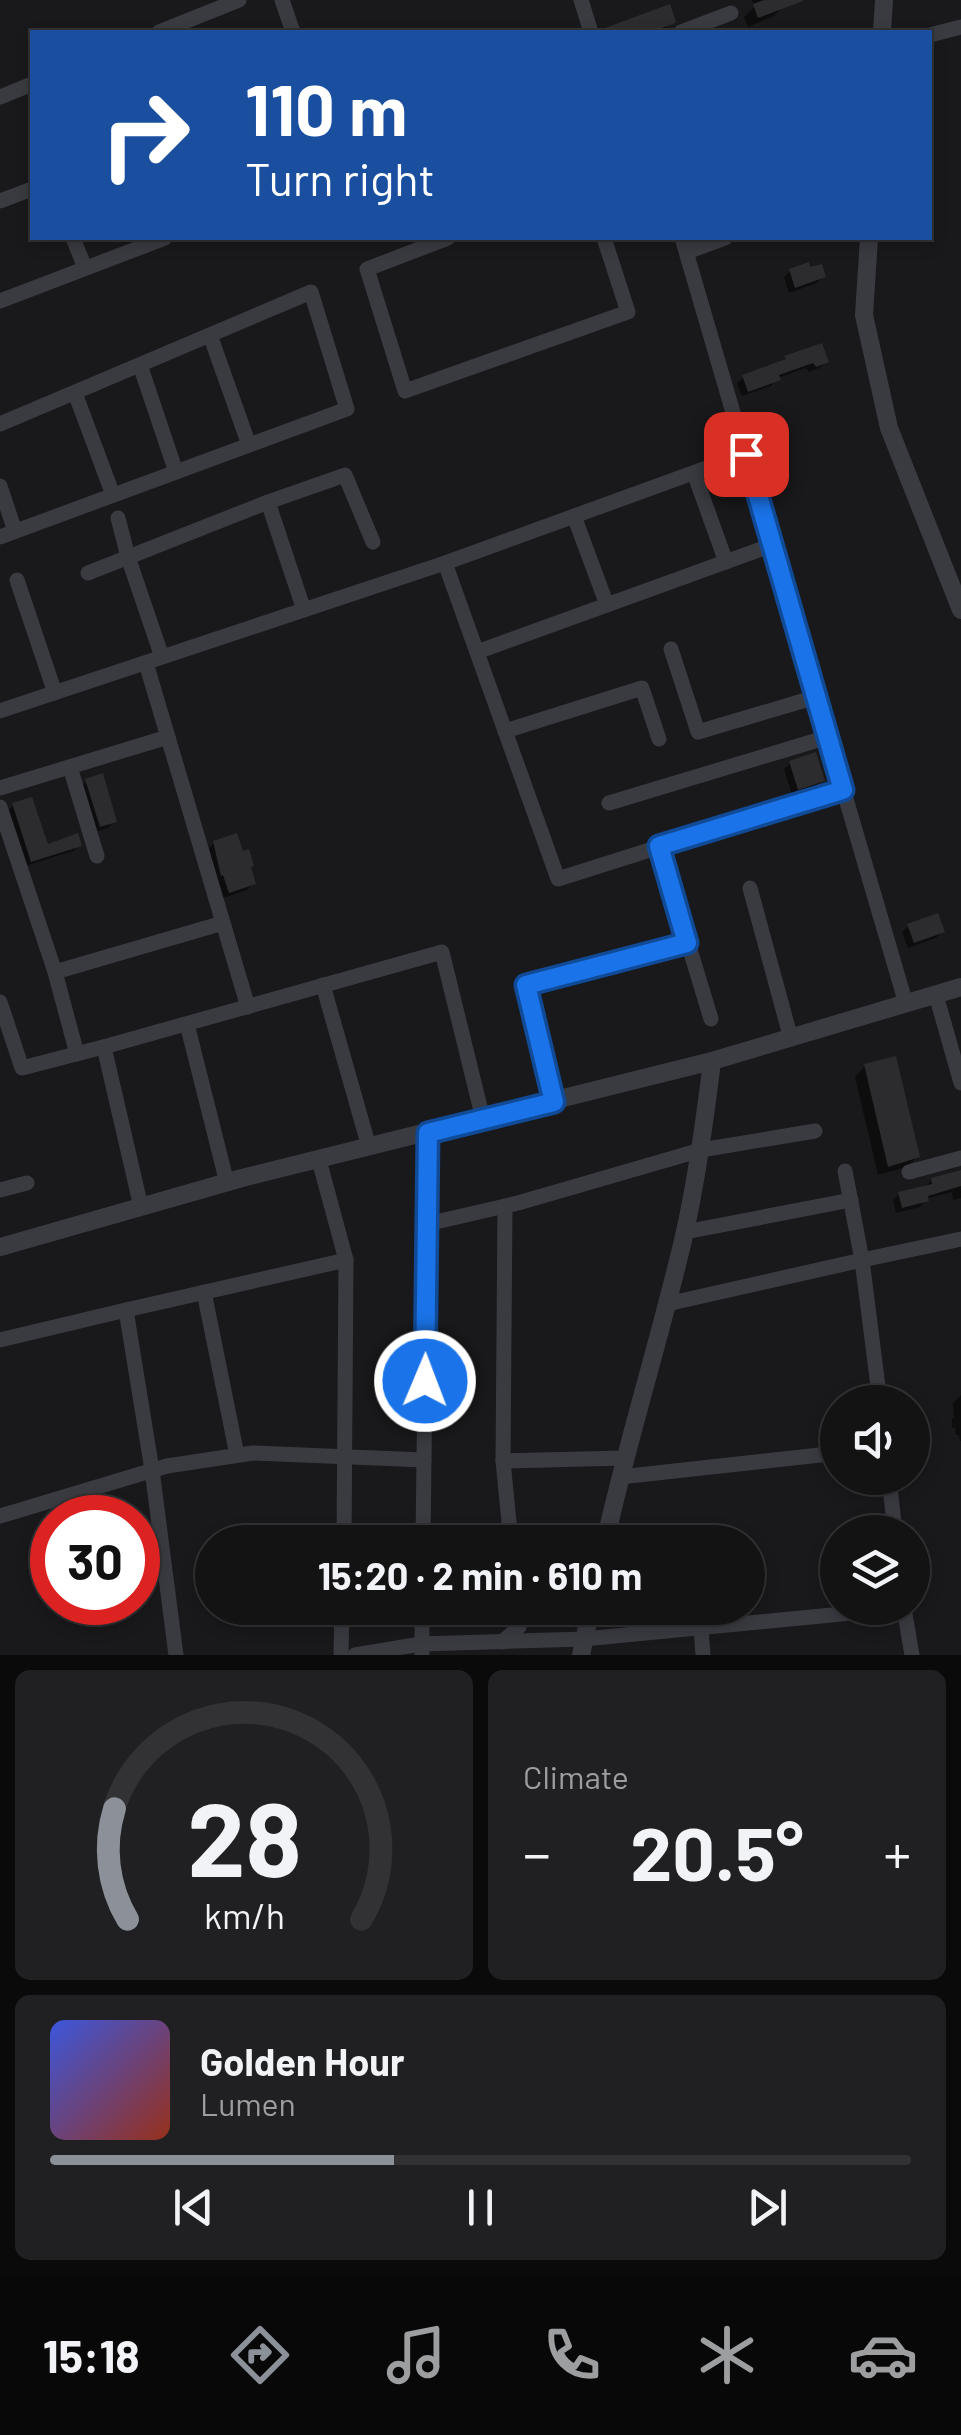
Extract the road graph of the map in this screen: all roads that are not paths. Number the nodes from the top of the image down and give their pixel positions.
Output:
1 (239, 0) edge
2 (282, 0) edge
3 (581, 0) edge
4 (884, 0) edge
5 (731, 14) dead end
6 (961, 27) edge
7 (164, 30) edge
8 (292, 30) edge
9 (591, 30) edge
10 (686, 30) edge
11 (882, 30) edge
12 (932, 34) edge
13 (30, 85) edge
14 (0, 97) edge
15 (30, 190) edge
16 (0, 201) edge
17 (74, 240) edge
18 (159, 240) edge
19 (443, 240) edge
20 (605, 240) edge
21 (713, 240) edge
22 (869, 240) edge
23 (684, 245) edge
24 (84, 268) junction
25 (0, 301) edge
26 (210, 335) junction
27 (140, 365) junction
28 (75, 393) junction
29 (0, 424) edge
30 (248, 445) junction
31 (746, 454) junction
32 (176, 472) junction
33 (694, 473) junction
34 (0, 486) edge
35 (113, 495) junction
36 (268, 502) junction
37 (574, 516) junction
38 (118, 518) dead end
39 (7, 534) edge
40 (374, 542) dead end
41 (772, 546) junction
42 (128, 556) junction
43 (726, 562) junction
44 (445, 563) junction
45 (88, 573) dead end
46 (17, 580) dead end
47 (606, 605) junction
48 (304, 610) junction
49 (961, 610) edge
50 (671, 649) dead end
51 (477, 652) junction
52 (162, 657) junction
53 (146, 663) junction
54 (55, 693) junction
55 (816, 697) junction
56 (0, 711) edge
57 (505, 731) junction
58 (168, 737) junction
59 (828, 737) junction
60 (658, 739) dead end
61 (70, 767) junction
62 (0, 788) edge
63 (843, 790) junction
64 (609, 803) dead end
65 (0, 807) edge
66 (659, 846) junction
67 (97, 856) dead end
68 (750, 888) dead end
69 (223, 923) junction
70 (687, 943) junction
71 (55, 972) junction
72 (323, 985) junction
73 (961, 987) edge
74 (936, 995) junction
75 (0, 1002) edge
76 (906, 1004) junction
77 (248, 1006) junction
78 (710, 1020) dead end
79 (187, 1024) junction
80 (791, 1039) junction
81 (104, 1047) junction
82 (76, 1054) junction
83 (712, 1061) junction
84 (961, 1082) edge
85 (554, 1102) junction
86 (483, 1120) junction
87 (815, 1131) dead end
88 (428, 1133) junction
89 (369, 1147) junction
90 (701, 1150) junction
91 (961, 1158) edge
92 (319, 1160) junction
93 (845, 1171) dead end
94 (909, 1172) dead end
95 (28, 1182) dead end
96 (227, 1183) junction
97 (0, 1190) edge
98 (850, 1200) junction
99 (505, 1206) junction
100 (140, 1207) junction
101 (427, 1224) junction
102 (685, 1232) junction
103 (961, 1239) edge
104 (0, 1246) edge
105 (346, 1260) junction
106 (862, 1260) junction
107 (204, 1292) junction
108 (667, 1304) junction
109 (126, 1310) junction
110 (0, 1340) edge
111 (878, 1385) edge
112 (238, 1455) junction
113 (820, 1455) edge
114 (346, 1456) junction
115 (624, 1458) junction
116 (424, 1460) junction
117 (504, 1461) junction
118 (152, 1470) junction
119 (620, 1478) junction
120 (0, 1516) edge
121 (344, 1525) edge
122 (422, 1525) edge
123 (510, 1525) edge
124 (610, 1525) edge
125 (820, 1616) edge
126 (342, 1625) edge
127 (519, 1625) edge
128 (907, 1625) edge
129 (701, 1628) junction
130 (502, 1642) junction
131 (582, 1647) edge
132 (422, 1650) edge
133 (176, 1655) edge
134 (341, 1655) edge
135 (355, 1655) edge
136 (704, 1655) edge
137 (912, 1655) edge

1 - 7 street
2 - 8 street
3 - 9 street
4 - 11 street
5 - 10 street
6 - 12 street
13 - 14 street
15 - 16 street
17 - 24 street
18 - 24 street
19 - 20 street
21 - 23 street
22 - 49 street
23 - 31 street
24 - 25 street
26 - 27 street
26 - 30 street
26 - 30 street
27 - 28 street
27 - 32 street
28 - 29 street
28 - 35 street
30 - 32 street
31 - 33 street
31 - 41 street
32 - 35 street
33 - 37 street
33 - 43 street
34 - 39 street
35 - 39 street
36 - 40 street
36 - 42 street
36 - 48 street
37 - 44 street
37 - 47 street
38 - 42 street
41 - 43 street
41 - 55 street
42 - 45 street
42 - 52 street
43 - 47 street
44 - 48 street
44 - 51 street
46 - 54 street
47 - 51 street
48 - 52 street
50 - 55 street
51 - 57 street
52 - 53 street
53 - 54 street
53 - 58 street
54 - 56 street
55 - 59 street
57 - 60 street
57 - 66 street
58 - 61 street
58 - 69 street
59 - 63 street
59 - 64 street
61 - 62 street
61 - 67 street
63 - 66 street
63 - 76 street
65 - 71 street
66 - 70 street
68 - 80 street
69 - 71 street
69 - 77 street
70 - 78 street
70 - 85 street
71 - 82 street
72 - 77 street
72 - 86 street
72 - 89 street
73 - 74 street
74 - 76 street
74 - 84 street
75 - 82 street
76 - 80 street
77 - 79 street
79 - 81 street
79 - 96 street
80 - 83 street
81 - 82 street
81 - 100 street
83 - 85 street
83 - 90 street
85 - 86 street
86 - 88 street
87 - 90 street
88 - 89 street
88 - 101 street
89 - 92 street
90 - 99 street
90 - 102 street
91 - 94 street
92 - 96 street
92 - 105 street
93 - 98 street
95 - 97 street
96 - 100 street
98 - 102 street
98 - 106 street
99 - 101 street
99 - 117 street
100 - 104 street
101 - 116 street
102 - 108 street
103 - 106 street
105 - 107 street
105 - 114 street
106 - 108 street
106 - 111 street
107 - 109 street
107 - 112 street
108 - 115 street
109 - 110 street
109 - 118 street
112 - 114 street
112 - 118 street
113 - 119 street
114 - 116 street
114 - 121 street
115 - 117 street
115 - 119 street
116 - 122 street
117 - 123 street
118 - 120 street
118 - 133 street
119 - 124 street
125 - 129 street
126 - 134 street
127 - 130 street
128 - 137 street
129 - 131 street
129 - 136 street
130 - 131 street
130 - 132 street
132 - 135 street

